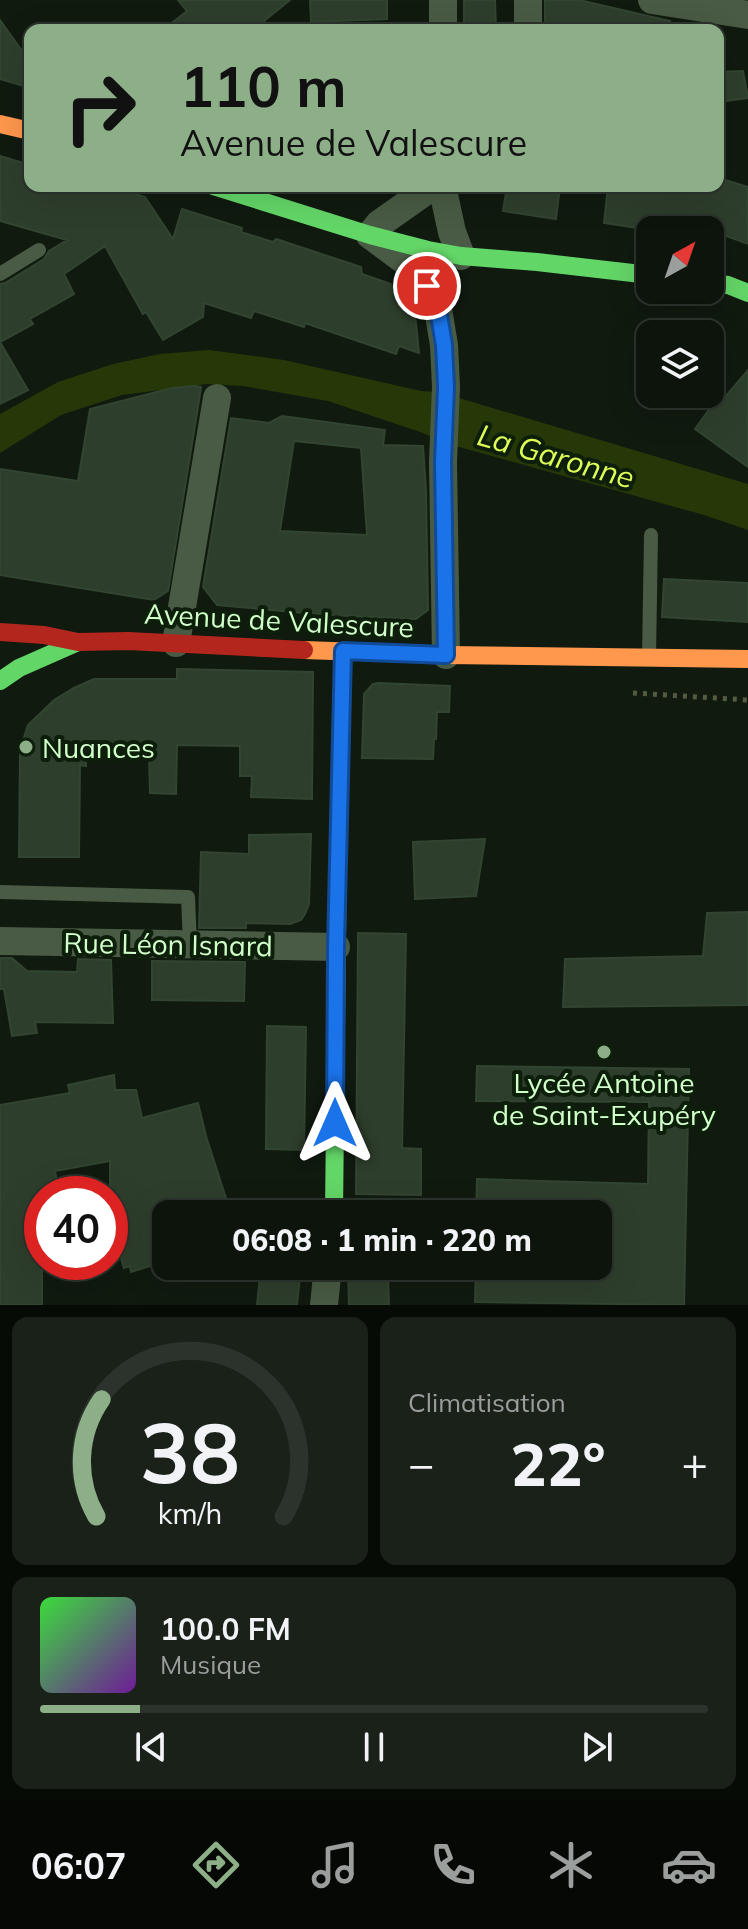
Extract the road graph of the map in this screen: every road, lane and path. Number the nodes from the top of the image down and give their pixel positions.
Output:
1 (443, 0) edge
2 (528, 0) edge
3 (652, 0) edge
4 (748, 15) edge
5 (443, 24) edge
6 (528, 24) edge
7 (0, 124) edge
8 (24, 130) edge
9 (232, 192) edge
10 (424, 192) edge
11 (443, 192) edge
12 (370, 235) junction
13 (39, 250) dead end
14 (461, 256) junction
15 (636, 273) edge
16 (0, 274) edge
17 (724, 285) edge
18 (748, 293) edge
19 (217, 398) dead end
20 (651, 535) dead end
21 (0, 632) edge
22 (78, 642) junction
23 (176, 643) junction
24 (343, 651) junction
25 (446, 655) junction
26 (649, 656) junction
27 (748, 659) edge
28 (0, 681) edge
29 (0, 892) edge
30 (0, 941) edge
31 (190, 945) junction
32 (336, 947) junction
33 (334, 1200) edge
34 (327, 1280) edge
35 (324, 1305) edge

1 - 5 street
2 - 6 street
3 - 4 street
7 - 8 main road
9 - 12 main road
10 - 12 street
11 - 14 street
12 - 14 main road
12 - 25 street
13 - 16 lane
14 - 15 main road
17 - 18 main road
19 - 23 street
20 - 26 lane
21 - 22 main road, Avenue de Valescure
22 - 23 main road, Avenue de Valescure
22 - 28 main road
23 - 24 main road, Avenue de Valescure
24 - 25 main road, Avenue de Valescure
24 - 32 main road
25 - 26 main road, Avenue de Valescure
26 - 27 main road, Avenue de Valescure
29 - 31 lane
30 - 31 street, Rue Léon Isnard
31 - 32 street, Rue Léon Isnard
32 - 33 main road
34 - 35 street

